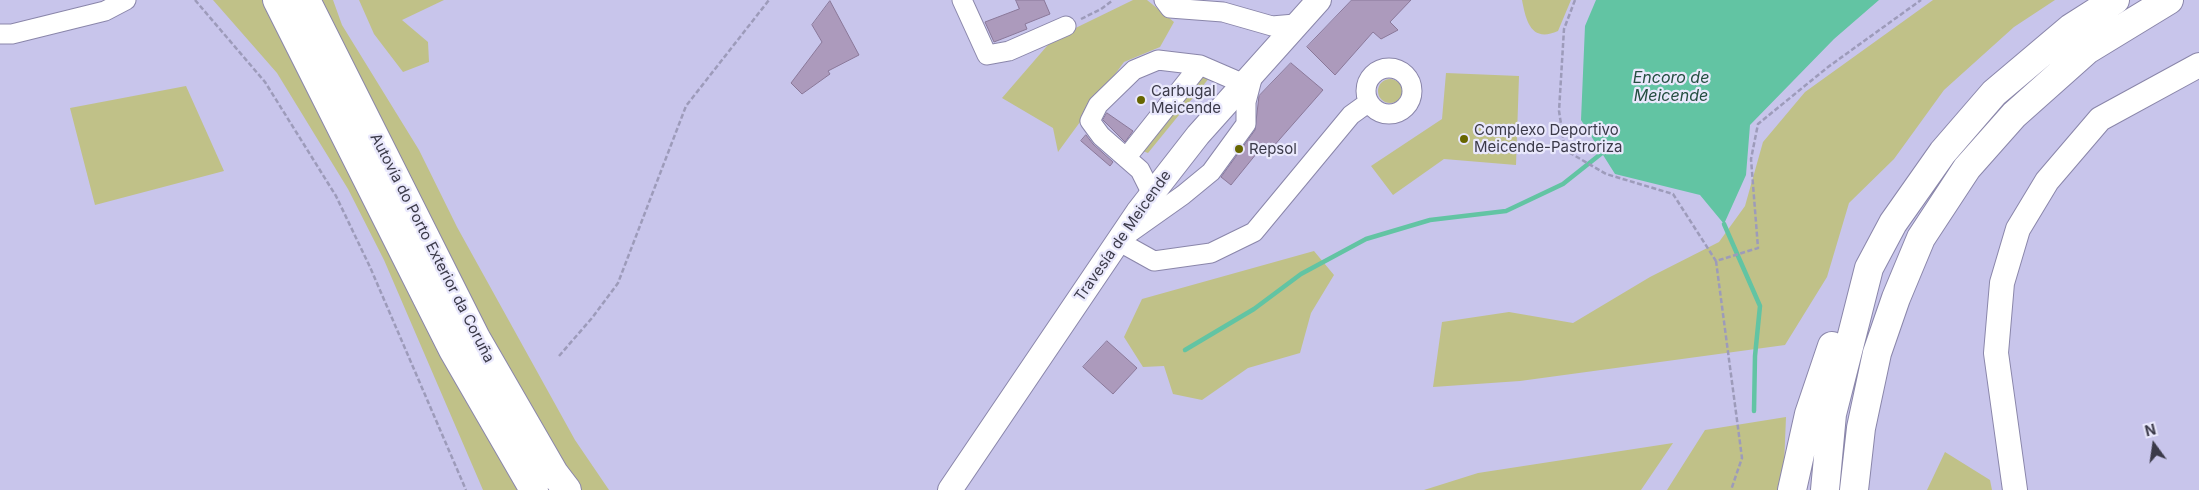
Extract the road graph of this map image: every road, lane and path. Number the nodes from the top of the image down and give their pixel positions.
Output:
1 (126, 0) edge
2 (194, 0) edge
3 (277, 0) edge
4 (306, 0) edge
5 (769, 0) edge
6 (962, 0) edge
7 (1113, 0) edge
8 (1164, 0) edge
9 (1319, 0) edge
10 (1575, 0) edge
11 (1921, 0) edge
12 (2115, 0) edge
13 (2169, 0) edge
14 (1250, 18) junction
15 (1295, 24) junction
16 (1066, 26) joint
17 (0, 34) edge
18 (1272, 52) junction
19 (1200, 64) junction
20 (2199, 65) edge
21 (1249, 79) junction
22 (1369, 102) dead end
23 (1126, 158) junction
24 (1152, 194) junction
25 (1118, 241) junction
26 (1716, 261) junction
27 (1869, 268) junction
28 (559, 356) dead end
29 (466, 490) edge
30 (534, 490) edge
31 (567, 490) edge
32 (950, 490) edge
33 (1731, 490) edge
34 (1792, 490) edge
35 (1825, 490) edge
36 (1854, 490) edge
37 (2015, 490) edge

1 - 17 street
2 - 29 path
3 - 30 highway, Autovía do Porto Exterior da Coruña
4 - 31 highway, Autovía do Porto Exterior da Coruña
5 - 28 path
6 - 16 street
7 - 16 path
8 - 14 street
9 - 15 main road, Travesía de Meicende
10 - 26 path
11 - 26 path
12 - 27 highway
13 - 36 highway
14 - 15 street
14 - 18 street
15 - 18 main road, Travesía de Meicende
18 - 21 main road, Travesía de Meicende
19 - 21 street
19 - 23 street
19 - 23 street
20 - 37 main road
21 - 24 main road, Travesía de Meicende
21 - 25 street
22 - 25 street
23 - 24 street
24 - 25 main road, Travesía de Meicende
25 - 32 main road, Travesía de Meicende
26 - 33 path
27 - 34 highway
27 - 35 highway

